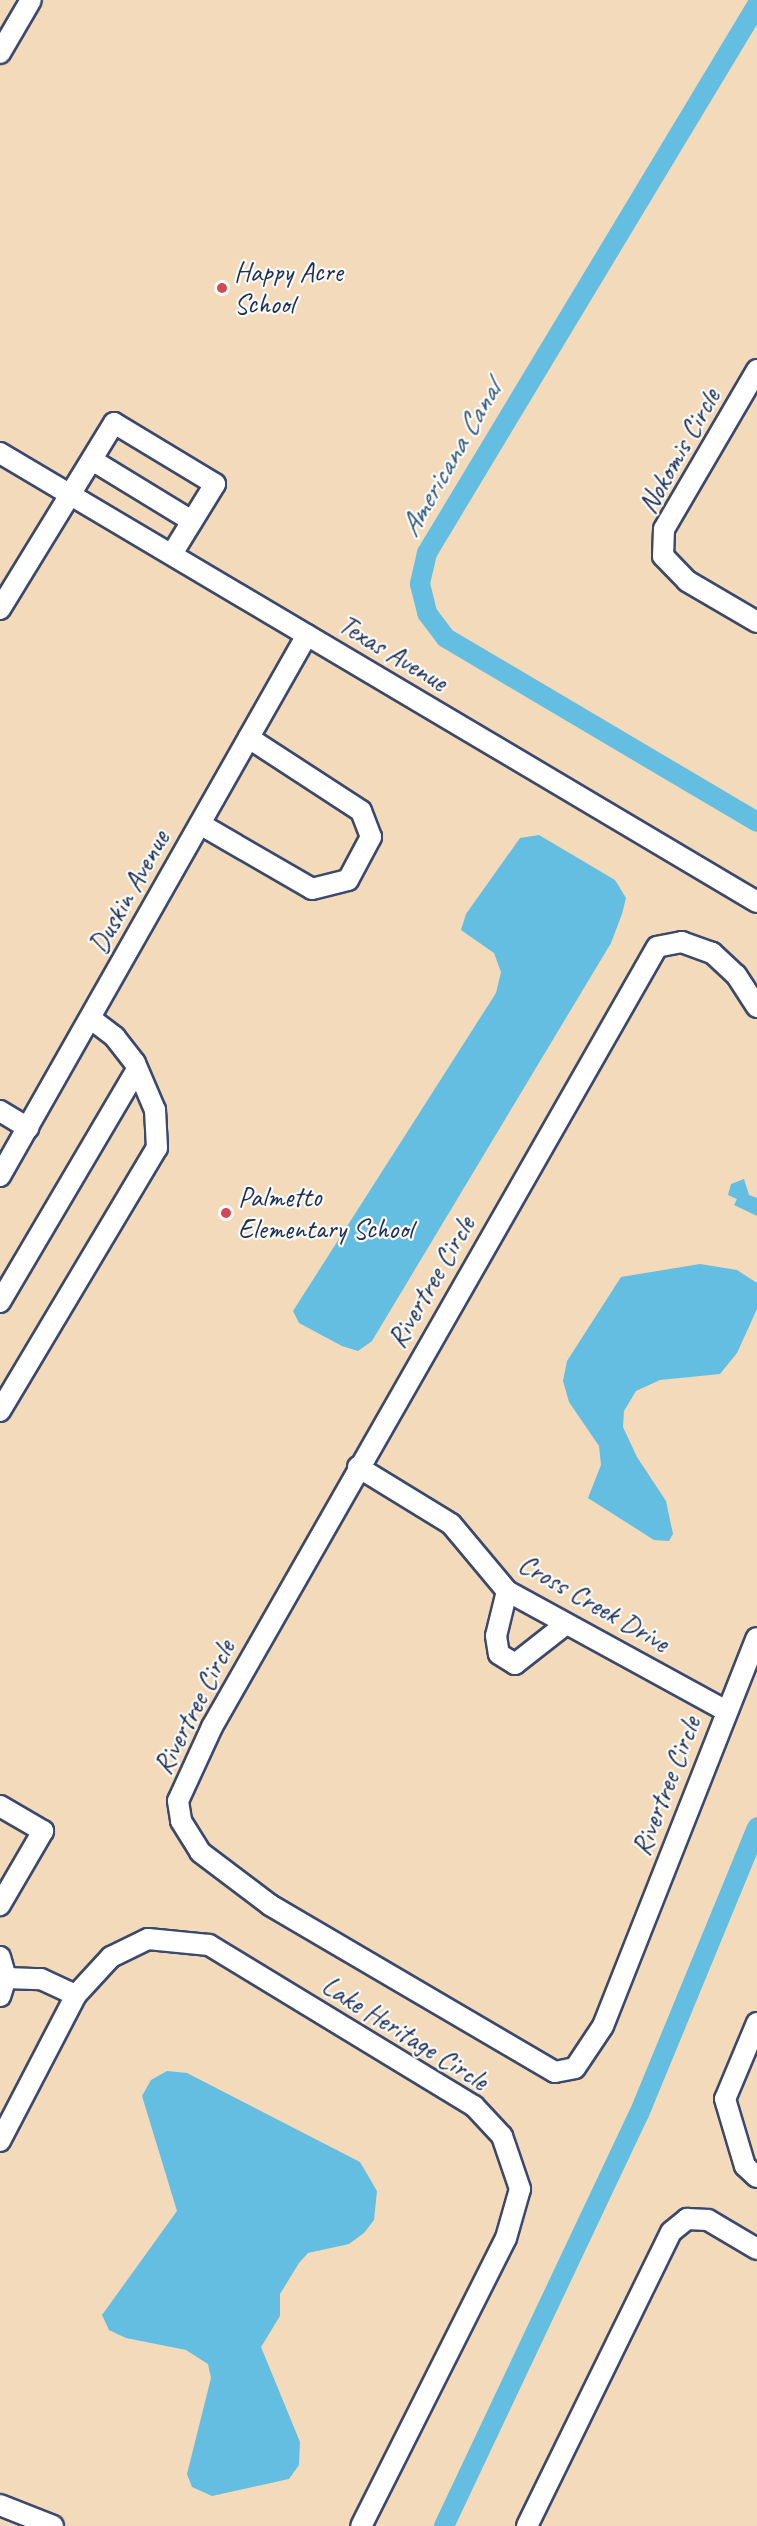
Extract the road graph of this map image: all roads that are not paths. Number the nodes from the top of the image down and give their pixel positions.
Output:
1 (31, 0) edge
2 (0, 52) edge
3 (757, 370) edge
4 (0, 453) edge
5 (92, 460) junction
6 (70, 494) junction
7 (192, 521) junction
8 (172, 554) junction
9 (0, 609) edge
10 (757, 622) edge
11 (307, 635) junction
12 (249, 738) junction
13 (200, 824) junction
14 (757, 902) edge
15 (757, 1007) edge
16 (90, 1018) junction
17 (137, 1069) junction
18 (0, 1111) edge
19 (28, 1128) junction
20 (0, 1176) edge
21 (0, 1302) edge
22 (0, 1411) edge
23 (358, 1467) junction
24 (507, 1591) junction
25 (566, 1624) junction
26 (757, 1638) edge
27 (726, 1711) junction
28 (0, 1806) edge
29 (7, 1879) edge
30 (0, 1905) edge
31 (0, 1957) edge
32 (3, 1987) edge
33 (76, 1995) junction
34 (757, 2023) edge
35 (0, 2141) edge
36 (757, 2177) edge
37 (757, 2249) edge
38 (0, 2505) edge
39 (53, 2526) edge
40 (361, 2526) edge
41 (527, 2526) edge

1 - 2 street
3 - 10 street, Nokomis Circle
4 - 6 street, Texas Avenue
5 - 6 street
5 - 7 street
5 - 7 street
6 - 8 street, Texas Avenue
6 - 9 street
7 - 8 street
8 - 11 street, Texas Avenue
11 - 12 street, Duskin Avenue
11 - 14 street, Texas Avenue
12 - 13 street, Duskin Avenue
12 - 13 street
13 - 16 street, Duskin Avenue
15 - 23 street, Rivertree Circle
16 - 17 street
16 - 19 street, Duskin Avenue
17 - 21 street
17 - 22 street
18 - 19 street
19 - 20 street, Duskin Avenue
23 - 24 street, Cross Creek Drive
23 - 27 street, Rivertree Circle
24 - 25 street, Cross Creek Drive
24 - 25 street
25 - 27 street, Cross Creek Drive
26 - 27 street, Rivertree Circle
28 - 29 street
29 - 30 street
31 - 32 street
32 - 33 street
33 - 35 street, Lake Heritage Circle
33 - 40 street, Lake Heritage Circle
34 - 36 street
37 - 41 street
38 - 39 street

